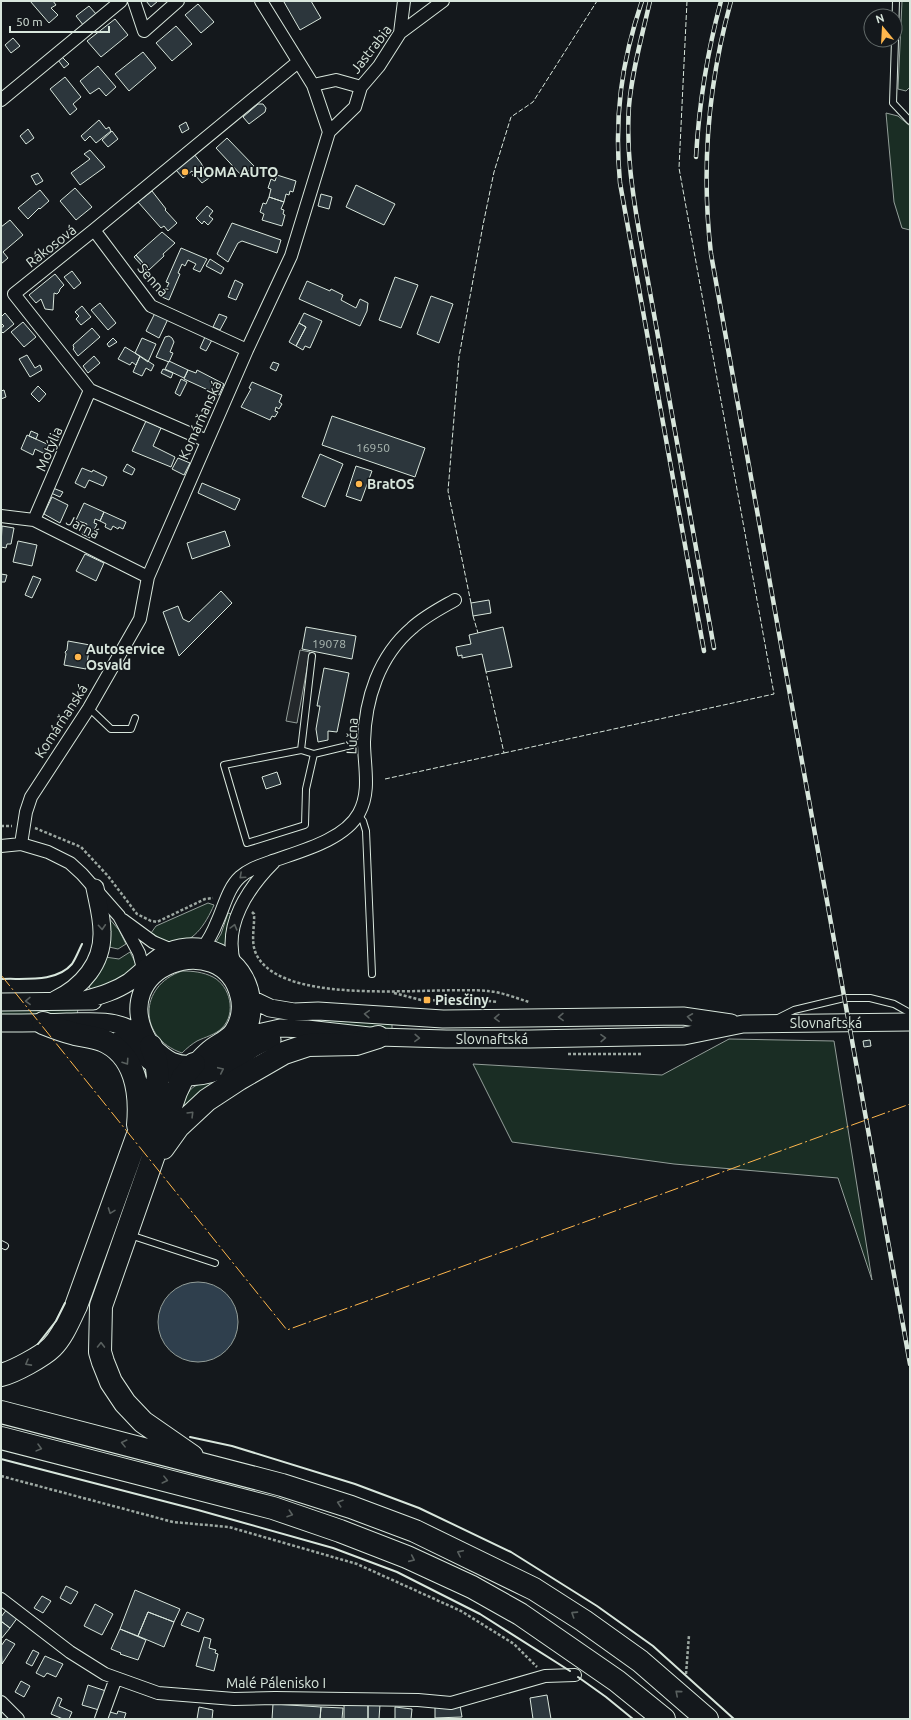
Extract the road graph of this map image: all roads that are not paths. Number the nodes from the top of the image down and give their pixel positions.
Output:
1 (121, 1) edge
2 (134, 1) edge
3 (178, 1) edge
4 (262, 1) edge
5 (404, 1) edge
6 (444, 1) edge
7 (400, 34) junction
8 (895, 48) edge
9 (298, 62) junction
10 (313, 85) junction
11 (361, 86) junction
12 (1, 100) edge
13 (910, 121) edge
14 (329, 132) junction
15 (94, 230) junction
16 (247, 350) junction
17 (90, 390) junction
18 (207, 441) junction
19 (1, 516) edge
20 (34, 520) junction
21 (148, 577) junction
22 (455, 600) dead end
23 (312, 656) dead end
24 (89, 708) junction
25 (135, 718) dead end
26 (364, 742) junction
27 (301, 750) junction
28 (314, 754) junction
29 (358, 815) junction
30 (21, 844) junction
31 (1, 846) edge
32 (276, 859) junction
33 (95, 888) junction
34 (119, 916) junction
35 (172, 950) junction
36 (196, 954) junction
37 (235, 965) junction
38 (143, 969) junction
39 (372, 974) dead end
40 (242, 984) junction
41 (144, 987) junction
42 (54, 1000) junction
43 (252, 1000) junction
44 (81, 1001) junction
45 (1, 1002) edge
46 (318, 1011) junction
47 (910, 1013) edge
48 (83, 1022) junction
49 (910, 1022) edge
50 (43, 1023) junction
51 (1, 1024) edge
52 (743, 1024) junction
53 (768, 1024) junction
54 (325, 1032) junction
55 (378, 1037) junction
56 (242, 1040) junction
57 (151, 1046) junction
58 (157, 1067) junction
59 (188, 1071) junction
60 (137, 1137) junction
61 (149, 1167) junction
62 (126, 1234) junction
63 (215, 1263) dead end
64 (1, 1375) edge
65 (1, 1412) edge
66 (1, 1438) edge
67 (202, 1463) junction
68 (1, 1599) edge
69 (576, 1675) dead end
70 (116, 1678) junction
71 (1, 1702) edge
72 (18, 1719) edge
73 (101, 1719) edge
74 (664, 1719) edge
75 (707, 1719) edge

1 - 12 street
2 - 3 street
4 - 9 street
5 - 7 street
6 - 7 street, Jastrabia
7 - 11 street, Jastrabia
8 - 13 lane
9 - 10 street
9 - 15 street, Rákosová
10 - 11 street, Jastrabia
10 - 14 street
11 - 14 street, Jastrabia
14 - 16 street, Komárňanská
15 - 16 street, Senná
15 - 17 street, Rákosová
16 - 18 street, Komárňanská
17 - 18 street, Rákosová
17 - 20 street, Motýlia
18 - 21 street, Komárňanská
19 - 20 street, Jarná
20 - 21 street, Jarná
21 - 24 street, Komárňanská
22 - 26 street, Lúčna
23 - 27 lane
24 - 25 lane
24 - 30 street, Komárňanská
26 - 28 lane
26 - 29 street, Lúčna
27 - 28 lane
27 - 28 lane
29 - 32 street, Lúčna
29 - 39 lane
30 - 31 street
30 - 33 street
32 -> 36 street, Lúčna
37 -> 32 street, Lúčna
33 - 34 street
33 -> 42 main road
34 - 35 street
34 - 38 street
35 - 36 main road
35 - 38 main road
36 - 37 main road
36 - 40 main road
36 - 41 main road
37 - 40 main road
38 - 41 street
38 - 44 main road
40 - 43 main road, Slovnaftská
40 - 46 main road, Slovnaftská
40 - 59 main road
41 - 44 main road
41 - 57 main road
42 - 44 main road
42 -> 45 main road
43 - 46 main road, Slovnaftská
43 - 56 main road
52 -> 46 main road, Slovnaftská
47 - 53 lane
48 - 50 main road
48 - 57 main road
48 - 58 main road
49 - 53 main road, Slovnaftská
50 - 51 main road
50 -> 60 highway
52 - 53 main road, Slovnaftská
55 -> 52 main road, Slovnaftská
54 - 55 main road, Slovnaftská
54 - 56 main road, Slovnaftská
59 -> 54 main road
61 -> 55 highway
56 - 59 main road
57 - 58 highway
57 - 59 main road
58 - 59 main road
58 - 60 highway
59 - 61 highway
60 -> 64 highway
61 - 62 highway
62 - 63 lane
67 -> 62 highway
67 -> 65 highway
66 -> 74 highway
75 -> 67 highway
68 - 70 street, Malé Pálenisko I
69 - 70 street, Malé Pálenisko I
70 - 73 street
71 - 72 street

